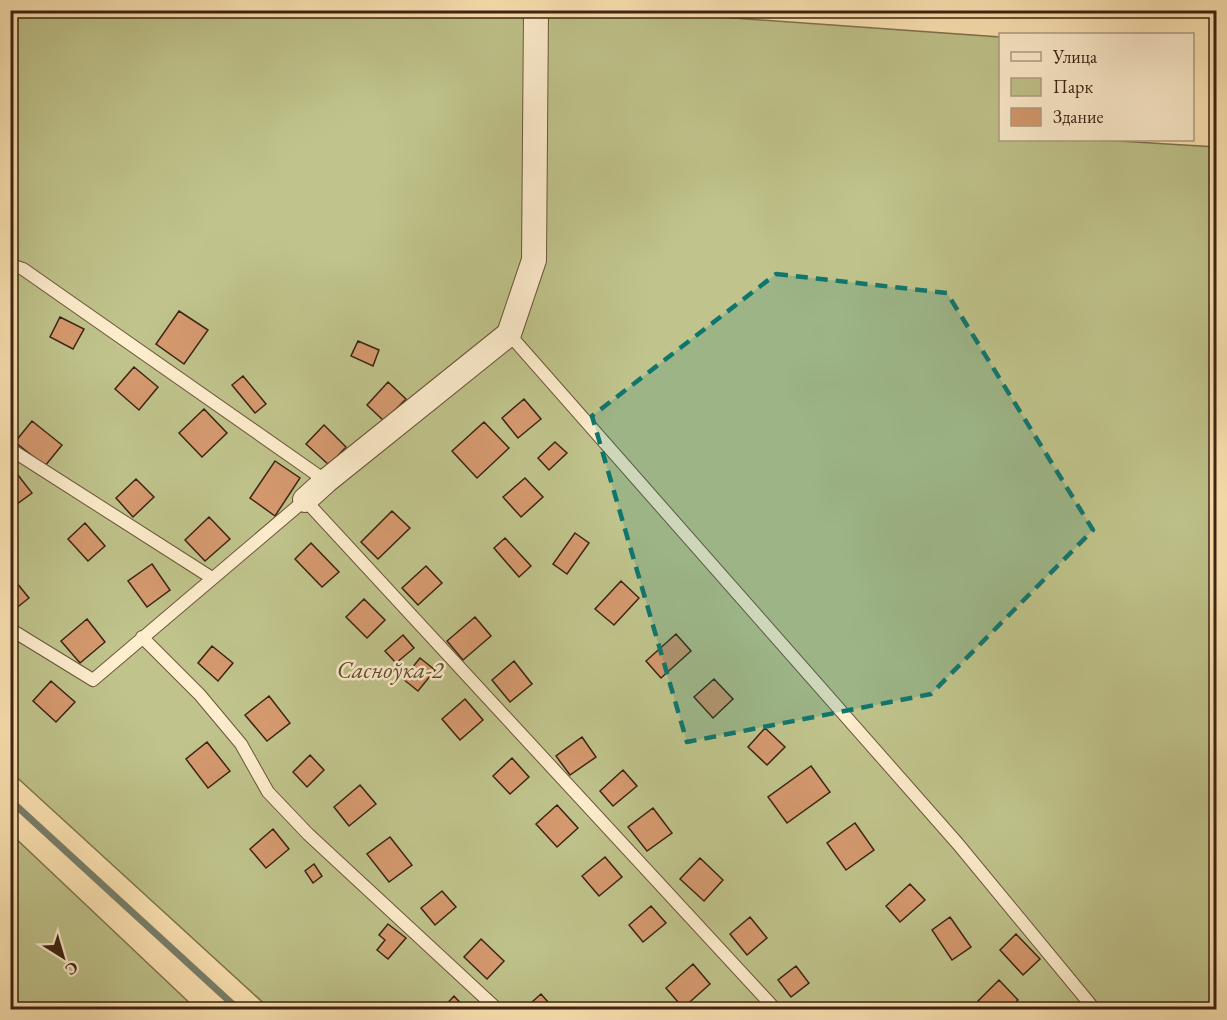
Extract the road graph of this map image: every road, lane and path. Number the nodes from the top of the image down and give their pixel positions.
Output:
1 (536, 10) edge
2 (10, 265) edge
3 (509, 334) junction
4 (10, 449) edge
5 (326, 481) junction
6 (305, 500) junction
7 (212, 578) junction
8 (10, 629) edge
9 (142, 638) junction
10 (498, 1010) edge
11 (776, 1010) edge
12 (1095, 1010) edge

1 - 3 street
2 - 5 lane
3 - 5 street
3 - 12 lane
4 - 7 lane
5 - 6 street
6 - 7 lane
6 - 11 lane
7 - 9 lane
8 - 9 lane
9 - 10 lane

